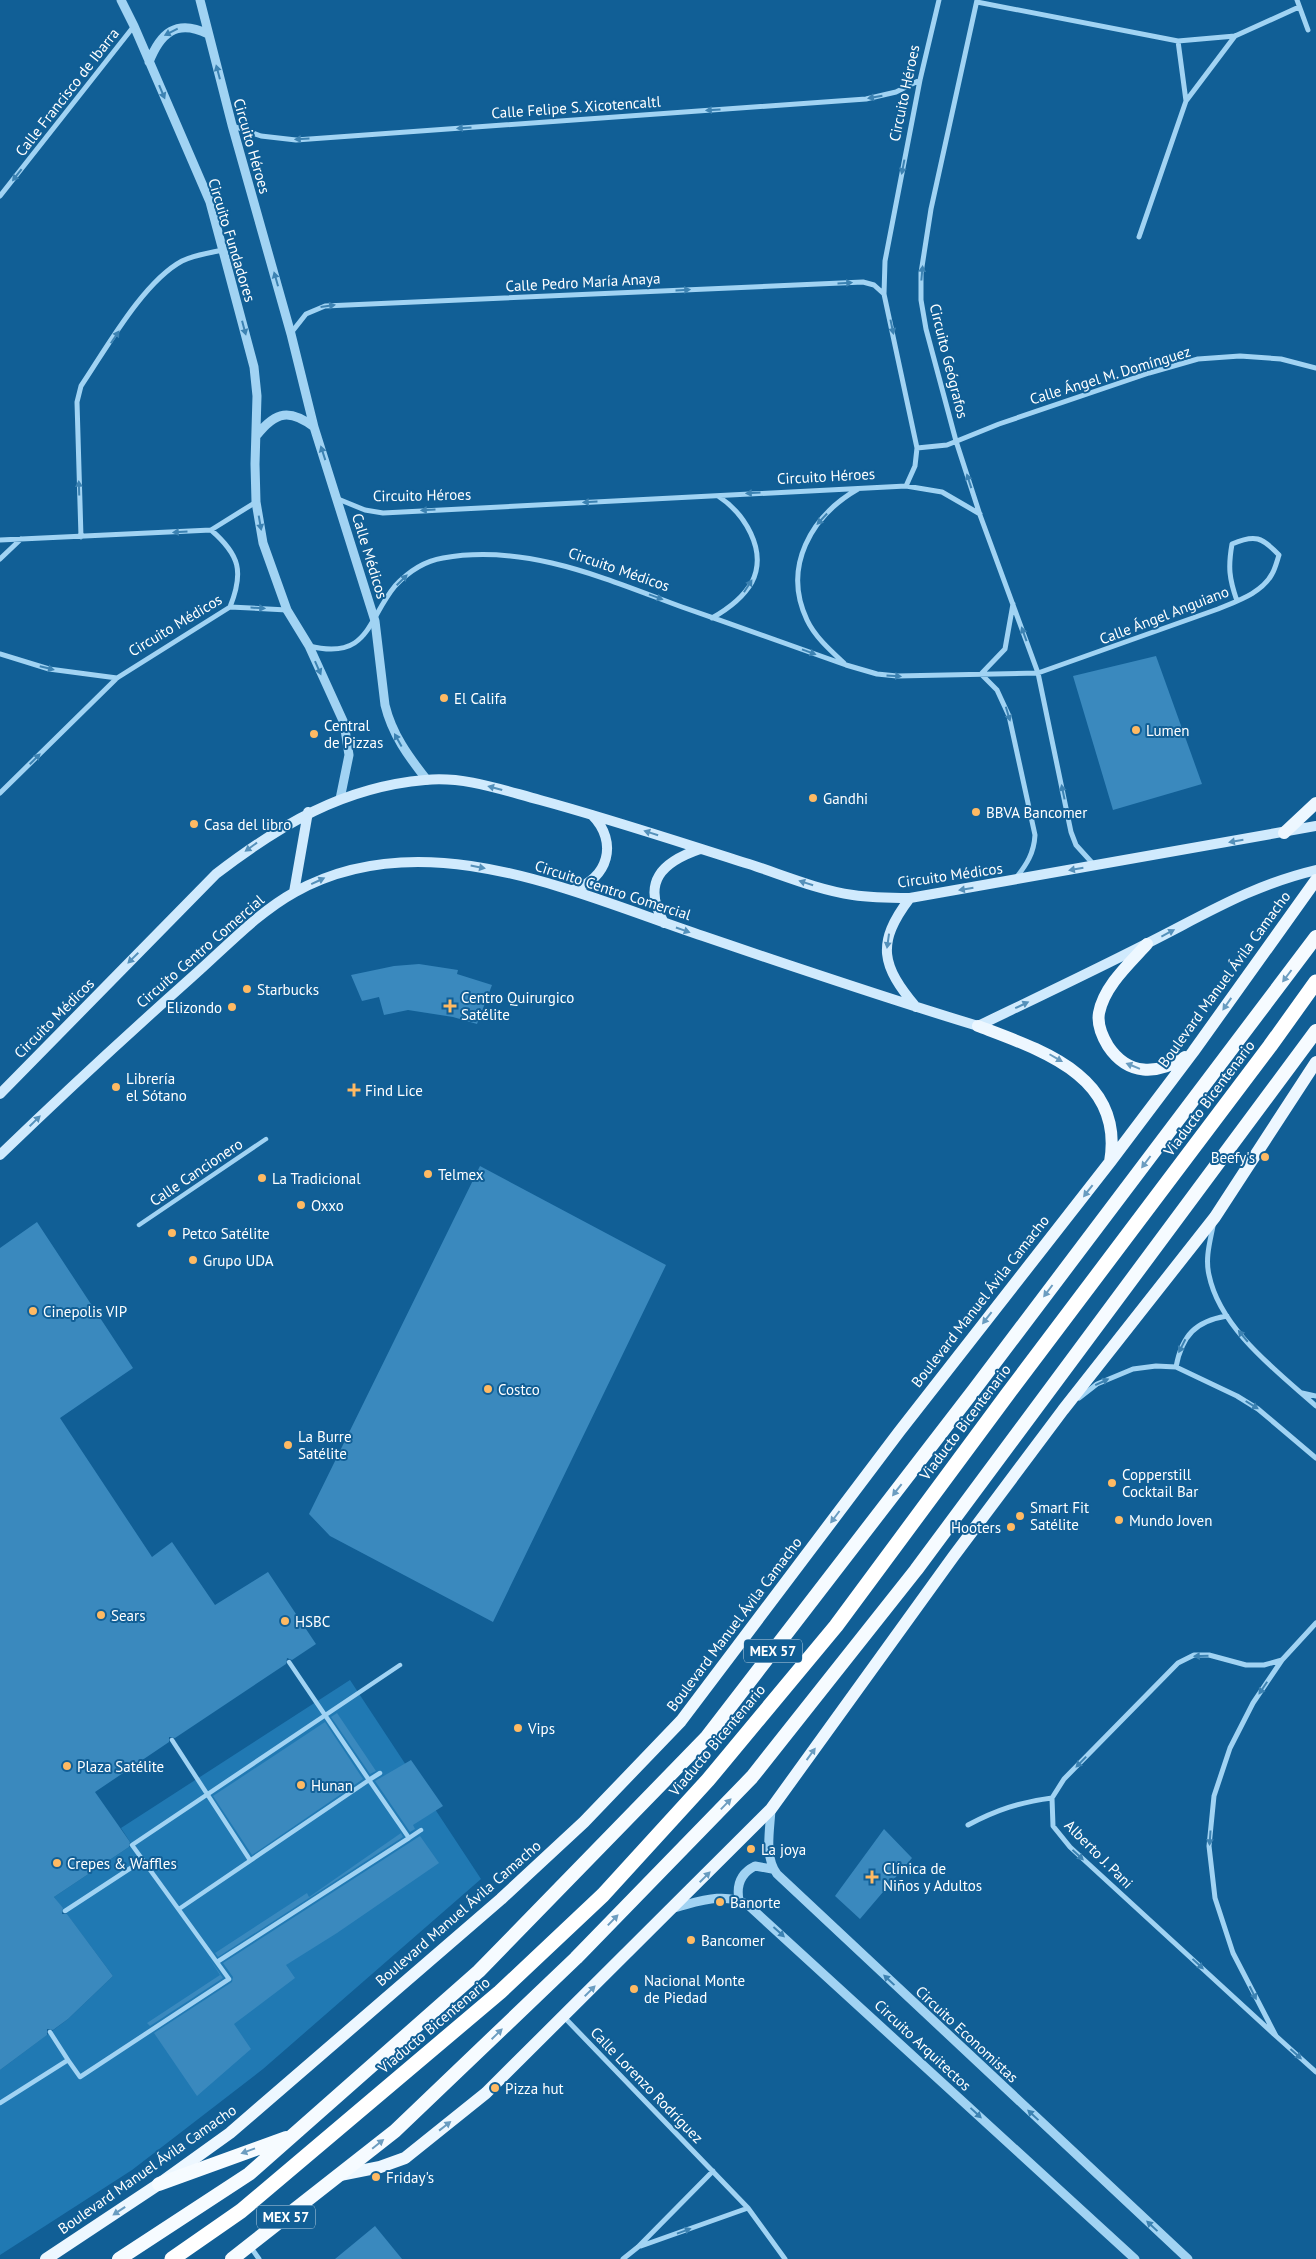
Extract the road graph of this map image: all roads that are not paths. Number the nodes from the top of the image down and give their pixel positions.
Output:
1 (121, 0) edge
2 (200, 0) edge
3 (939, 0) edge
4 (1297, 0) edge
5 (977, 1) edge
6 (1299, 7) junction
7 (134, 26) junction
8 (1308, 30) dead end
9 (208, 34) junction
10 (1235, 36) junction
11 (1178, 41) junction
12 (149, 62) junction
13 (920, 80) junction
14 (1186, 101) junction
15 (232, 125) junction
16 (0, 196) edge
17 (1139, 238) dead end
18 (223, 250) junction
19 (884, 294) junction
20 (291, 334) junction
21 (1316, 368) edge
22 (314, 427) junction
23 (257, 435) junction
24 (956, 441) junction
25 (917, 448) junction
26 (906, 486) junction
27 (859, 488) junction
28 (718, 495) junction
29 (338, 499) junction
30 (256, 502) junction
31 (980, 515) junction
32 (211, 530) junction
33 (81, 537) junction
34 (21, 539) junction
35 (0, 540) edge
36 (0, 559) edge
37 (1237, 601) junction
38 (1013, 603) junction
39 (230, 607) junction
40 (287, 610) junction
41 (712, 618) junction
42 (375, 621) junction
43 (309, 646) junction
44 (0, 654) edge
45 (846, 665) junction
46 (1038, 673) junction
47 (981, 674) junction
48 (117, 678) junction
49 (426, 780) junction
50 (0, 793) edge
51 (340, 799) junction
52 (1316, 803) edge
53 (308, 812) junction
54 (592, 814) junction
55 (1316, 826) edge
56 (1284, 833) junction
57 (700, 849) junction
58 (1096, 866) junction
59 (1316, 870) edge
60 (1014, 880) junction
61 (1316, 880) edge
62 (573, 890) junction
63 (294, 892) junction
64 (910, 898) junction
65 (664, 923) junction
66 (1316, 937) edge
67 (1147, 944) junction
68 (1316, 982) edge
69 (916, 1007) junction
70 (978, 1026) junction
71 (1316, 1031) edge
72 (1193, 1052) junction
73 (1316, 1062) edge
74 (0, 1094) edge
75 (266, 1140) dead end
76 (0, 1155) edge
77 (1110, 1162) junction
78 (1215, 1217) junction
79 (139, 1225) dead end
80 (1227, 1316) junction
81 (1176, 1367) junction
82 (1301, 1393) junction
83 (1316, 1396) edge
84 (1316, 1406) edge
85 (1062, 1410) junction
86 (1316, 1458) edge
87 (1316, 1623) edge
88 (1282, 1660) junction
89 (289, 1662) dead end
90 (400, 1665) dead end
91 (325, 1716) junction
92 (172, 1740) dead end
93 (380, 1773) dead end
94 (369, 1780) junction
95 (207, 1794) junction
96 (1052, 1798) junction
97 (772, 1809) junction
98 (968, 1825) dead end
99 (421, 1830) dead end
100 (409, 1838) junction
101 (143, 1860) junction
102 (250, 1860) junction
103 (772, 1868) junction
104 (739, 1900) junction
105 (673, 1908) junction
106 (179, 1909) junction
107 (65, 1911) dead end
108 (217, 1962) junction
109 (564, 2017) junction
110 (50, 2032) dead end
111 (1276, 2036) junction
112 (68, 2060) junction
113 (1316, 2072) edge
114 (0, 2103) edge
115 (293, 2135) junction
116 (713, 2171) junction
117 (340, 2175) junction
118 (159, 2184) junction
119 (748, 2208) junction
120 (250, 2246) junction
121 (638, 2247) junction
122 (785, 2258) edge
123 (46, 2259) edge
124 (119, 2259) edge
125 (172, 2259) edge
126 (232, 2259) edge
127 (259, 2259) edge
128 (623, 2259) edge
129 (793, 2259) edge
130 (1135, 2259) edge
131 (1188, 2259) edge

1 - 7 street, Circuito Fundadores
2 - 9 street, Circuito Héroes
3 - 13 street, Circuito Héroes
4 - 6 street
5 - 11 street
24 -> 5 street, Circuito Geógrafos
6 - 8 street
6 - 10 street
7 - 12 street, Circuito Fundadores
7 -> 16 street, Calle Francisco de Ibarra
9 -> 12 street
15 -> 9 street, Circuito Héroes
10 - 11 street
10 - 14 street
11 - 14 street
12 -> 18 street, Circuito Fundadores
13 -> 15 street, Calle Felipe S. Xicotencaltl
13 -> 19 street, Circuito Héroes
14 - 17 street
20 -> 15 street, Circuito Héroes
18 -> 23 street, Circuito Fundadores
33 -> 18 street
20 -> 19 street, Calle Pedro María Anaya
19 -> 25 street, Circuito Héroes
20 - 22 street, Circuito Héroes
21 - 24 street, Calle Ángel M. Domínguez
22 - 23 street
29 -> 22 street, Circuito Héroes
23 - 30 street, Circuito Fundadores
24 - 25 street, Calle Ángel M. Domínguez
31 -> 24 street, Circuito Geógrafos
25 - 26 street, Circuito Héroes
26 - 27 street, Circuito Héroes
26 - 31 street, Circuito Héroes
27 -> 28 street, Circuito Héroes
27 -> 45 street
28 -> 29 street, Circuito Héroes
41 -> 28 street
29 - 42 street, Calle Médicos
30 - 32 street
30 -> 40 street, Circuito Fundadores
31 - 38 street, Circuito Geógrafos
32 -> 33 street
32 - 39 street
33 - 34 street
34 - 35 street
34 - 36 street
37 - 37 street, Calle Ángel Anguiano
37 - 46 street, Calle Ángel Anguiano
46 -> 38 street, Circuito Geógrafos
38 - 47 street
39 -> 40 street, Circuito Médicos
39 - 48 street, Circuito Médicos
40 - 43 street
42 -> 41 street, Circuito Médicos
41 -> 45 street, Circuito Médicos
42 - 43 street, Circuito Médicos
49 -> 42 street
43 -> 51 street
44 -> 48 street
45 -> 47 street, Circuito Médicos
46 - 47 street, Circuito Médicos
58 -> 46 street, Circuito Geógrafos
47 -> 60 street, Circuito Médicos
50 -> 48 street, Circuito Médicos
49 - 51 main road, Circuito Médicos
54 -> 49 main road, Circuito Médicos
51 - 53 main road, Circuito Médicos
52 - 56 main road
53 - 63 main road
53 -> 74 main road, Circuito Médicos
57 -> 54 main road, Circuito Médicos
54 - 62 main road
55 - 56 main road, Circuito Médicos
56 -> 58 main road, Circuito Médicos
64 -> 57 main road, Circuito Médicos
57 - 65 main road
58 -> 60 main road, Circuito Médicos
67 -> 59 main road
60 -> 64 main road, Circuito Médicos
61 -> 72 main road, Boulevard Manuel Ávila Camacho
63 -> 62 main road, Circuito Centro Comercial
62 - 65 main road, Circuito Centro Comercial
76 -> 63 main road, Circuito Centro Comercial
64 -> 69 main road
65 -> 69 main road, Circuito Centro Comercial
66 -> 115 highway, MEX 57
70 -> 67 main road
72 -> 67 main road
68 - 125 highway, Viaducto Bicentenario
69 - 70 main road, Circuito Centro Comercial
70 -> 77 main road
117 -> 71 highway, MEX 57
72 - 77 main road, Boulevard Manuel Ávila Camacho
73 - 78 main road
75 - 79 street, Calle Cancionero
77 -> 118 main road, Boulevard Manuel Ávila Camacho
78 - 80 street
78 - 85 main road
80 -> 81 street
82 -> 80 street
85 -> 81 street
81 -> 86 street
82 - 83 street
82 - 84 street
97 -> 85 main road
87 - 88 street
88 -> 96 street
88 -> 111 street
89 - 91 street
90 - 91 street
91 - 94 street
91 - 95 street
92 - 95 street
93 - 94 street
94 - 100 street
94 - 102 street
95 - 101 street
95 - 102 street
96 - 98 street
96 -> 111 street, Alberto J. Pani
97 - 103 street
105 -> 97 main road
99 - 100 street
100 - 108 street
101 - 106 street
101 - 107 street
102 - 106 street
103 - 104 street
131 -> 103 street, Circuito Economistas
104 - 105 street
104 -> 130 street, Circuito Arquitectos
109 -> 105 main road
106 - 108 street
108 - 112 street
109 - 116 street, Calle Lorenzo Rodríguez
117 -> 109 main road
110 - 112 street
111 -> 113 street, Alberto J. Pani
112 - 114 street
115 -> 118 highway
115 - 124 highway, MEX 57
116 - 119 street, Calle Lorenzo Rodríguez
116 - 121 street
117 - 120 highway, MEX 57
118 -> 123 main road, Boulevard Manuel Ávila Camacho
121 -> 119 street
119 - 122 street, Calle Lorenzo Rodríguez
120 - 126 highway, MEX 57
120 - 127 street
121 - 128 street
122 - 129 street

